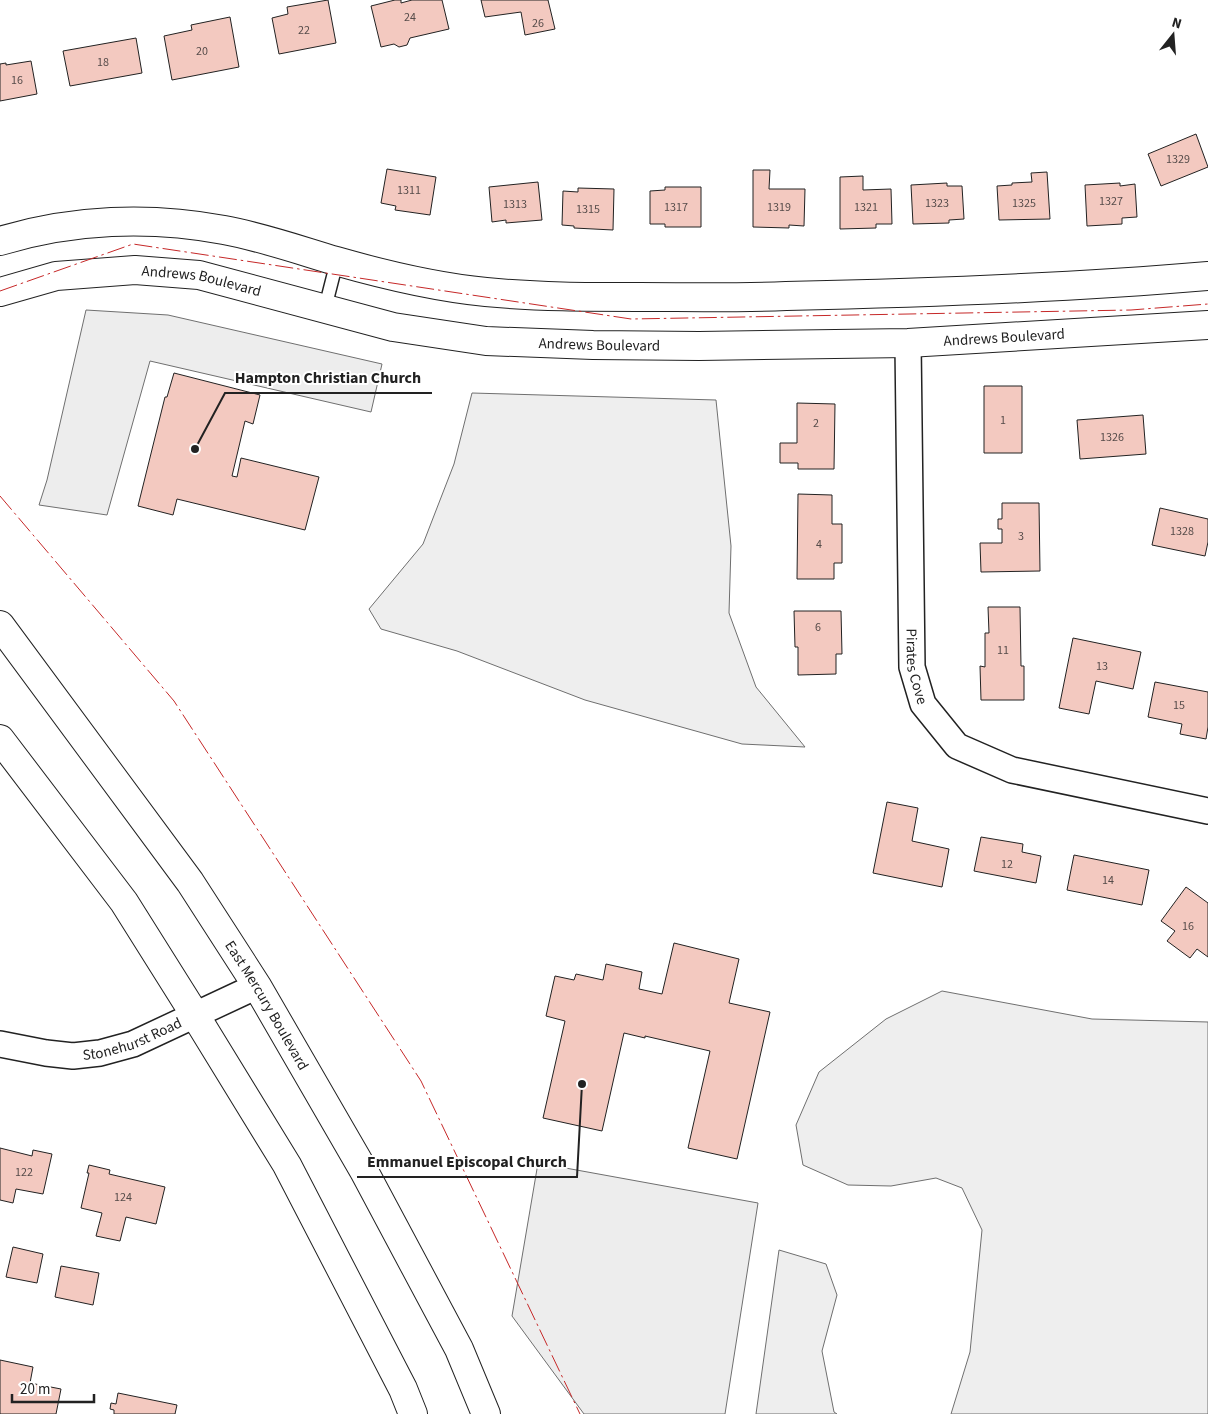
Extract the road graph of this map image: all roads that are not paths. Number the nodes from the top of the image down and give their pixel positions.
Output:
1 (0, 241) edge
2 (337, 261) junction
3 (1208, 276) edge
4 (0, 292) edge
5 (325, 308) junction
6 (1208, 325) edge
7 (908, 343) junction
8 (0, 625) edge
9 (0, 739) edge
10 (1208, 811) edge
11 (257, 986) junction
12 (195, 1015) junction
13 (0, 1044) edge
14 (413, 1414) edge
15 (486, 1414) edge

1 - 2 street
2 - 3 street
2 - 5 lane
4 - 5 street, Andrews Boulevard
5 - 7 street, Andrews Boulevard
6 - 7 street, Andrews Boulevard
7 - 10 street, Pirates Cove
8 - 11 street, East Mercury Boulevard
9 - 12 street
11 - 12 street, Stonehurst Road
11 - 15 street, East Mercury Boulevard
12 - 13 street, Stonehurst Road
12 - 14 street

